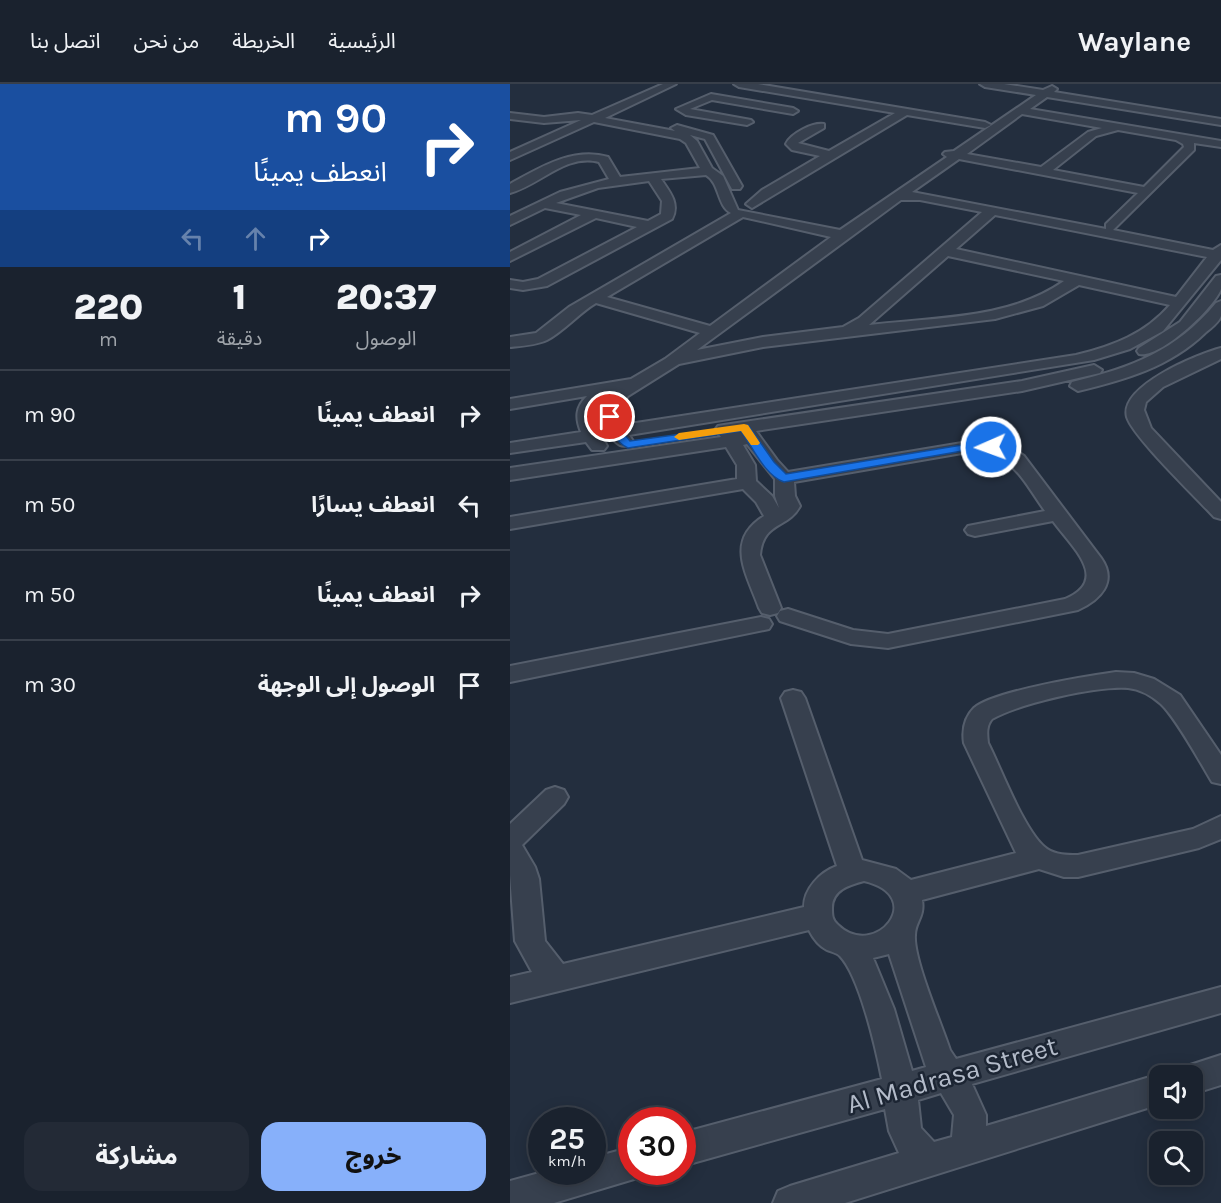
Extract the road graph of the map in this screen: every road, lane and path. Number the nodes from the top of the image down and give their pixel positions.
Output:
1 (650, 84) edge
2 (671, 84) edge
3 (739, 84) edge
4 (985, 84) edge
5 (1022, 84) edge
6 (1041, 93) junction
7 (1021, 111) junction
8 (905, 112) junction
9 (596, 114) junction
10 (1221, 115) edge
11 (510, 116) edge
12 (578, 116) junction
13 (755, 119) junction
14 (510, 121) edge
15 (1221, 122) edge
16 (637, 124) junction
17 (985, 125) junction
18 (820, 126) dead end
19 (1125, 128) junction
20 (1221, 128) edge
21 (542, 131) junction
22 (714, 135) junction
23 (1179, 137) junction
24 (689, 140) junction
25 (1221, 144) edge
26 (510, 146) edge
27 (831, 155) junction
28 (510, 156) edge
29 (948, 156) junction
30 (717, 171) junction
31 (1044, 171) junction
32 (653, 177) junction
33 (616, 181) junction
34 (906, 188) junction
35 (510, 189) edge
36 (1148, 191) junction
37 (544, 204) junction
38 (744, 209) junction
39 (993, 210) junction
40 (594, 214) junction
41 (510, 221) edge
42 (649, 225) junction
43 (1111, 227) junction
44 (836, 234) junction
45 (945, 251) junction
46 (1220, 252) edge
47 (510, 257) edge
48 (1221, 279) edge
49 (1076, 280) junction
50 (510, 284) edge
51 (594, 298) junction
52 (1178, 302) junction
53 (1221, 306) edge
54 (712, 331) junction
55 (845, 333) junction
56 (510, 342) edge
57 (1221, 353) edge
58 (671, 362) junction
59 (624, 386) junction
60 (510, 404) edge
61 (738, 434) junction
62 (622, 438) junction
63 (595, 442) junction
64 (510, 448) edge
65 (510, 462) edge
66 (510, 474) edge
67 (784, 478) junction
68 (747, 483) junction
69 (1221, 513) edge
70 (1058, 514) junction
71 (777, 515) junction
72 (510, 523) edge
73 (975, 530) dead end
74 (773, 616) junction
75 (510, 674) edge
76 (793, 698) dead end
77 (1221, 775) edge
78 (555, 797) dead end
79 (1221, 826) edge
80 (510, 840) edge
81 (510, 850) edge
82 (1039, 858) junction
83 (852, 871) junction
84 (905, 893) junction
85 (816, 916) junction
86 (900, 934) junction
87 (850, 947) junction
88 (558, 978) junction
89 (510, 990) edge
90 (1221, 1000) edge
91 (1221, 1070) edge
92 (1203, 1076) edge
93 (948, 1077) junction
94 (900, 1090) junction
95 (1149, 1092) edge
96 (696, 1146) edge
97 (964, 1149) junction
98 (929, 1160) junction
99 (618, 1168) edge
100 (510, 1198) edge
101 (790, 1203) edge

1 - 9 street
2 - 9 street
3 - 8 street
4 - 6 street
5 - 6 street
6 - 7 street
6 - 10 street
6 - 15 street
6 - 17 street
6 - 20 street
7 - 19 street
7 - 29 street
8 - 17 street
8 - 27 street
9 - 12 street
9 - 16 street
9 - 28 street
11 - 12 street
12 - 21 street
13 - 13 street
13 - 22 street
14 - 21 street
16 - 22 street
16 - 24 street
17 - 29 street
18 - 27 street
19 - 23 street
19 - 31 street
21 - 26 street
22 - 24 street
22 - 30 street
23 - 25 street
23 - 36 street
24 - 30 street
27 - 38 street
29 - 31 street
29 - 34 street
30 - 32 street
30 - 38 street
30 - 38 street
31 - 36 street
32 - 33 street
32 - 42 street
33 - 35 street
33 - 37 street
34 - 39 street
34 - 43 street
34 - 44 street
36 - 43 street
37 - 40 street
37 - 41 street
38 - 44 street
38 - 51 street
39 - 45 street
39 - 46 street
40 - 42 street
40 - 47 street
42 - 50 street
43 - 46 street
44 - 54 street
45 - 49 street
45 - 55 street
46 - 52 street
48 - 61 street
49 - 52 street
49 - 55 street
51 - 54 street
51 - 56 street
52 - 62 street
53 - 61 street
54 - 58 street
55 - 58 street
57 - 69 street
58 - 59 street
59 - 60 street
59 - 62 street
59 - 63 street
61 - 62 street
61 - 66 street
61 - 67 street
61 - 68 street
62 - 63 street
63 - 64 street
63 - 65 street
67 - 70 street
67 - 71 street
68 - 71 street
68 - 72 street
70 - 73 street
70 - 74 street
71 - 74 street
74 - 75 street
76 - 83 street
77 - 82 street
78 - 80 street
79 - 82 street
81 - 88 street
82 - 84 street
83 - 84 street
83 - 85 street
84 - 86 street
85 - 87 street
85 - 88 street
86 - 87 street
86 - 93 street
87 - 94 street
88 - 89 street
90 - 93 street, Al Madrasa Street
91 - 92 street
93 - 94 street, Al Madrasa Street
93 - 97 street
94 - 96 street, Al Madrasa Street
94 - 98 street
95 - 97 street
97 - 98 street
98 - 101 street
99 - 100 street

